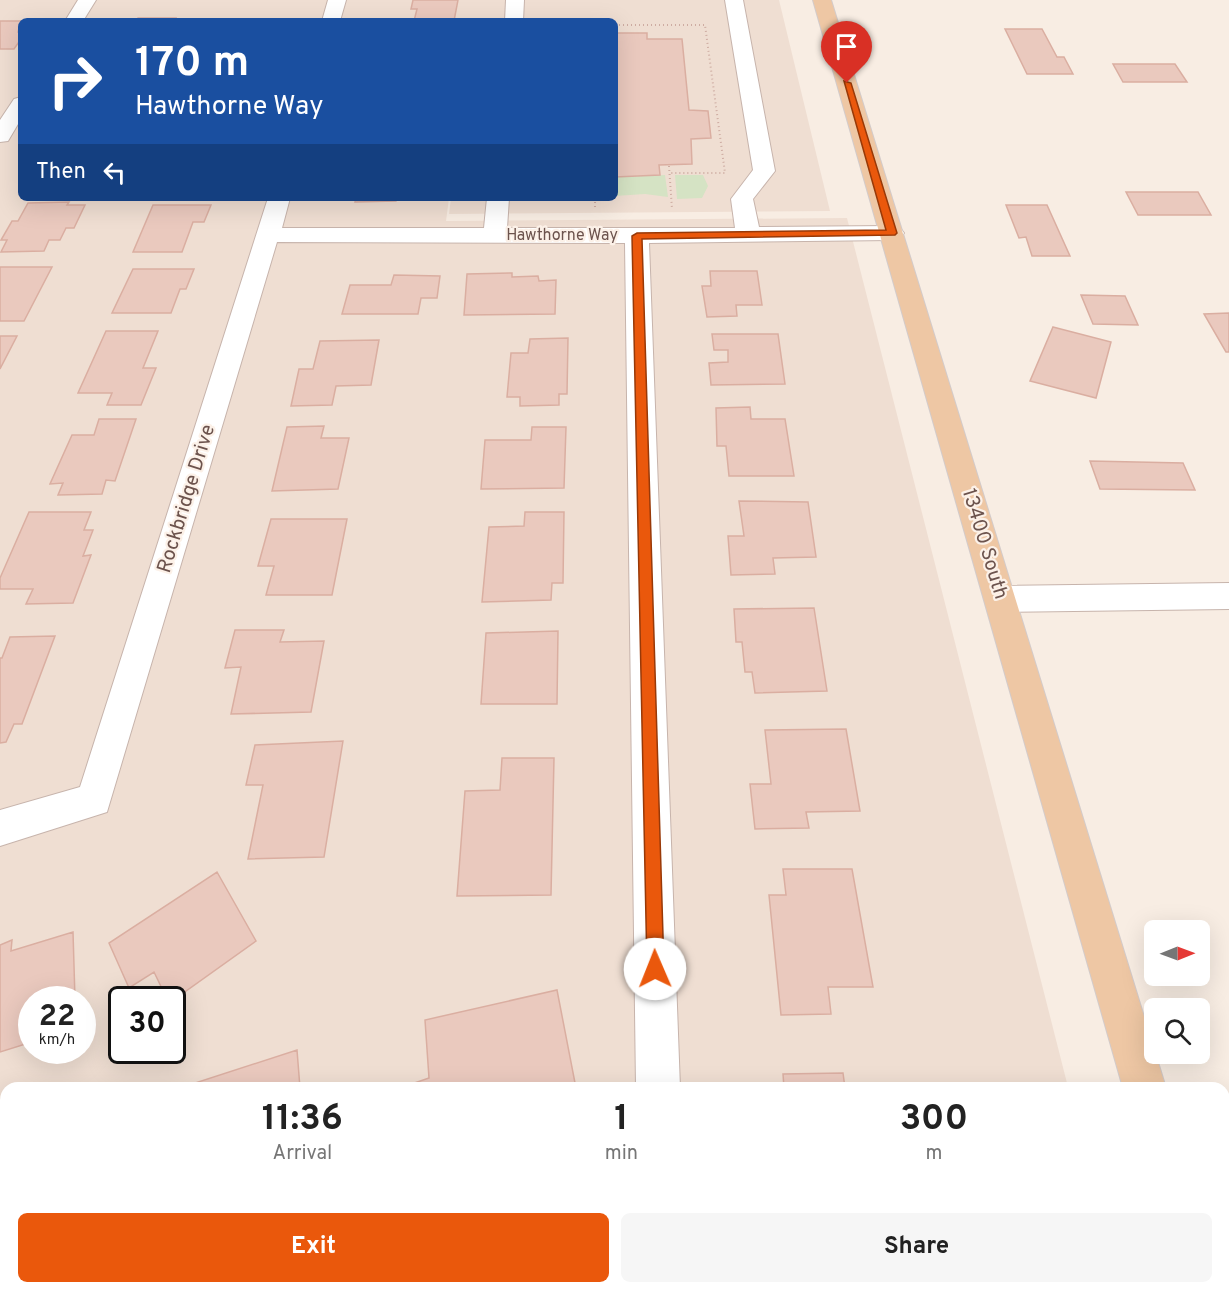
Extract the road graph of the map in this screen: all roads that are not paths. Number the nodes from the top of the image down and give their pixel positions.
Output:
1 (87, 0) edge
2 (338, 0) edge
3 (516, 0) edge
4 (734, 0) edge
5 (822, 0) edge
6 (76, 18) edge
7 (332, 18) edge
8 (514, 18) edge
9 (18, 108) edge
10 (0, 136) edge
11 (278, 201) edge
12 (498, 201) edge
13 (892, 233) junction
14 (748, 234) junction
15 (268, 235) junction
16 (495, 236) junction
17 (637, 236) junction
18 (1229, 596) edge
19 (1001, 599) junction
20 (0, 828) edge
21 (658, 1082) edge
22 (1143, 1082) edge

1 - 6 street
2 - 7 street
3 - 8 street
4 - 14 street
5 - 13 main road, 13400 South
9 - 10 street
11 - 15 street, Rockbridge Drive
12 - 16 street
13 - 14 street, Hawthorne Way
13 - 19 main road, 13400 South
14 - 17 street, Hawthorne Way
15 - 16 street, Hawthorne Way
15 - 20 street, Rockbridge Drive
16 - 17 street, Hawthorne Way
17 - 21 street
18 - 19 street
19 - 22 main road, 13400 South

